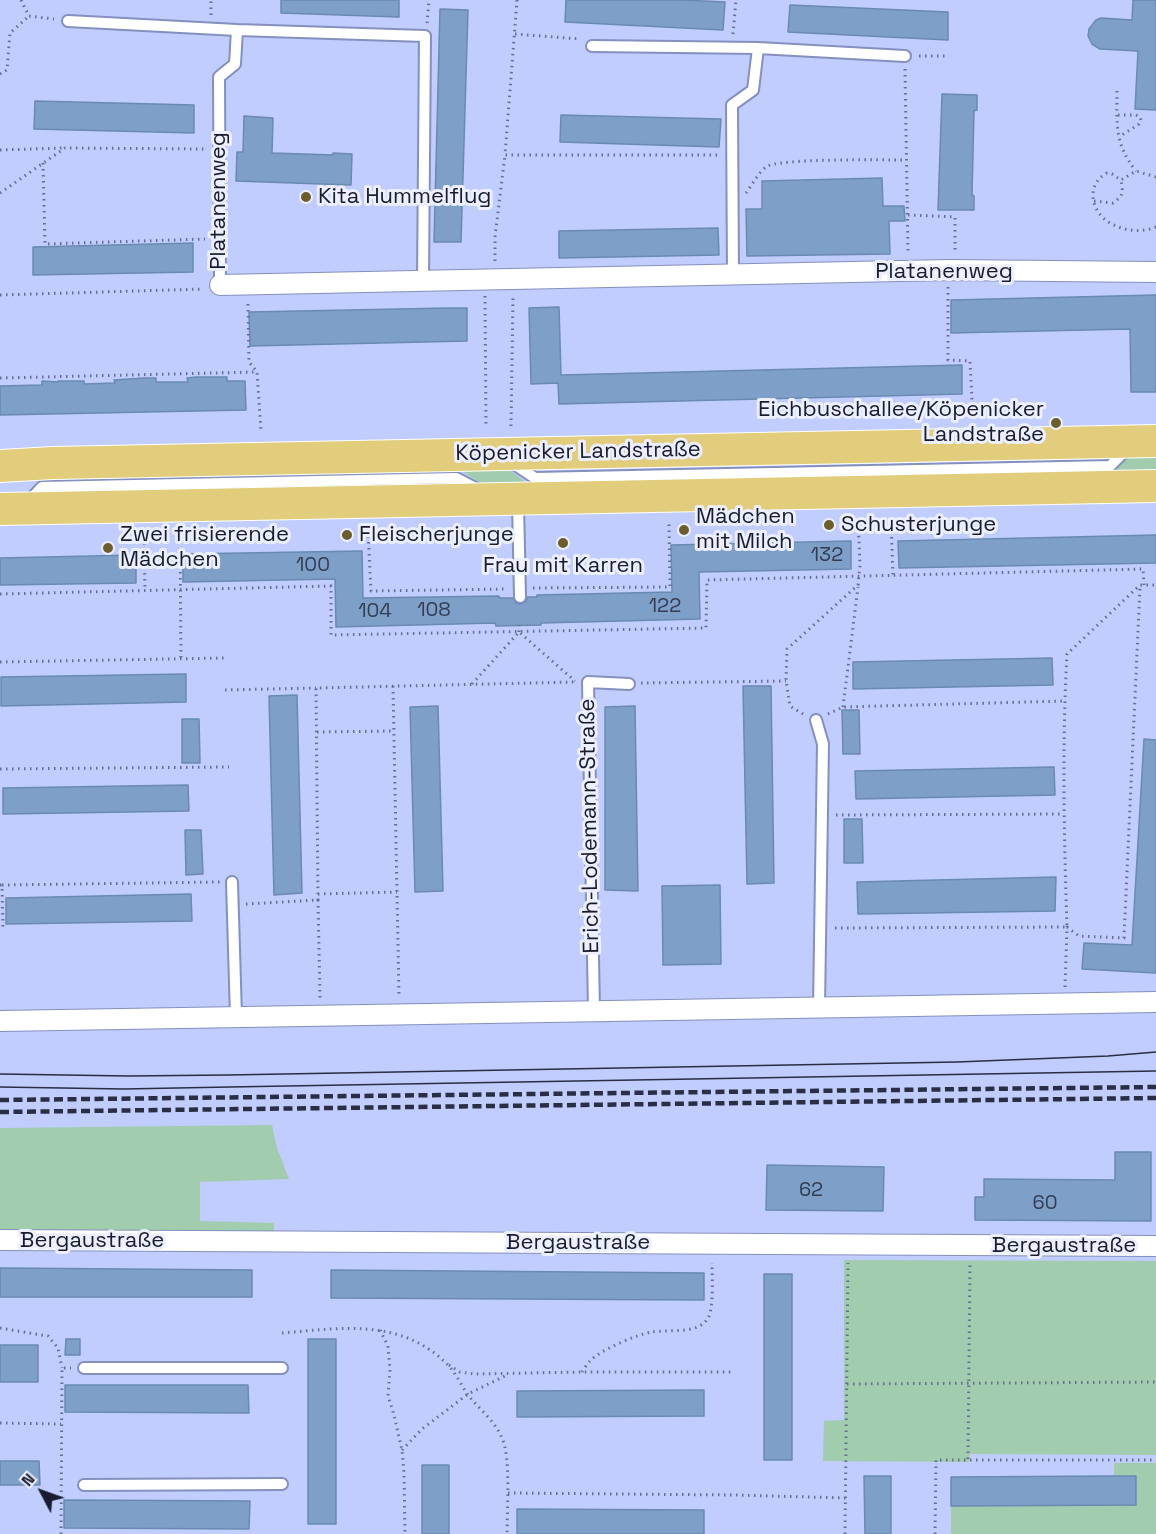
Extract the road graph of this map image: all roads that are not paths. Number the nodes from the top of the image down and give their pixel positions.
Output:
1 (68, 21) road end
2 (237, 30) junction
3 (592, 46) road end
4 (758, 48) junction
5 (905, 56) road end
6 (1156, 272) edge
7 (733, 276) junction
8 (423, 280) junction
9 (220, 285) joint
10 (1145, 441) edge
11 (0, 466) edge
12 (1156, 486) edge
13 (507, 499) junction
14 (11, 508) edge
15 (520, 597) dead end
16 (630, 684) road end
17 (816, 720) road end
18 (232, 882) road end
19 (1156, 1002) edge
20 (819, 1007) junction
21 (594, 1011) junction
22 (236, 1017) junction
23 (0, 1021) edge
24 (0, 1240) edge
25 (1156, 1246) edge
26 (84, 1368) road end
27 (282, 1368) dead end
28 (282, 1484) dead end
29 (84, 1485) dead end

1 - 2 lane
2 - 8 lane
2 - 9 lane, Platanenweg
3 - 4 lane
4 - 5 lane
4 - 7 lane
6 - 7 street, Platanenweg
7 - 8 street, Platanenweg
8 - 9 street, Platanenweg
10 - 11 main road, Köpenicker Landstraße
12 - 13 main road, Köpenicker Landstraße
13 - 14 main road, Köpenicker Landstraße
13 - 15 lane
16 - 21 lane, Erich-Lodemann-Straße
17 - 20 lane
18 - 22 lane
19 - 20 street
20 - 21 street
21 - 22 street
22 - 23 street
24 - 25 street, Bergaustraße
26 - 27 lane
28 - 29 lane

